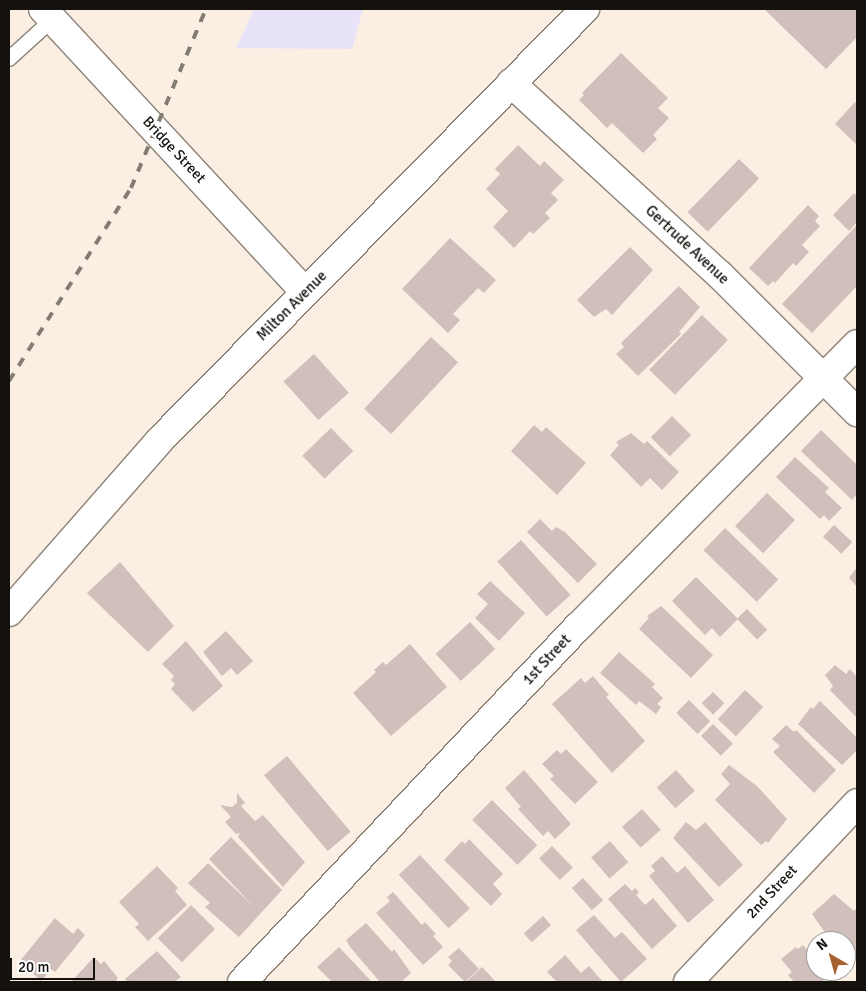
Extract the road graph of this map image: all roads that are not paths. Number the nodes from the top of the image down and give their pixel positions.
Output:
1 (585, 9) edge
2 (48, 14) edge
3 (9, 59) edge
4 (511, 83) junction
5 (305, 292) junction
6 (857, 344) edge
7 (824, 378) junction
8 (857, 412) edge
9 (9, 612) edge
10 (857, 804) edge
11 (242, 982) edge
12 (688, 982) edge

1 - 4 street, Milton Avenue
2 - 3 lane
2 - 5 street, Bridge Street
4 - 5 street, Milton Avenue
4 - 7 street, Gertrude Avenue
5 - 9 street, Milton Avenue
6 - 7 street, 1st Street
7 - 8 street, Gertrude Avenue
7 - 11 street, 1st Street
10 - 12 street, 2nd Street

